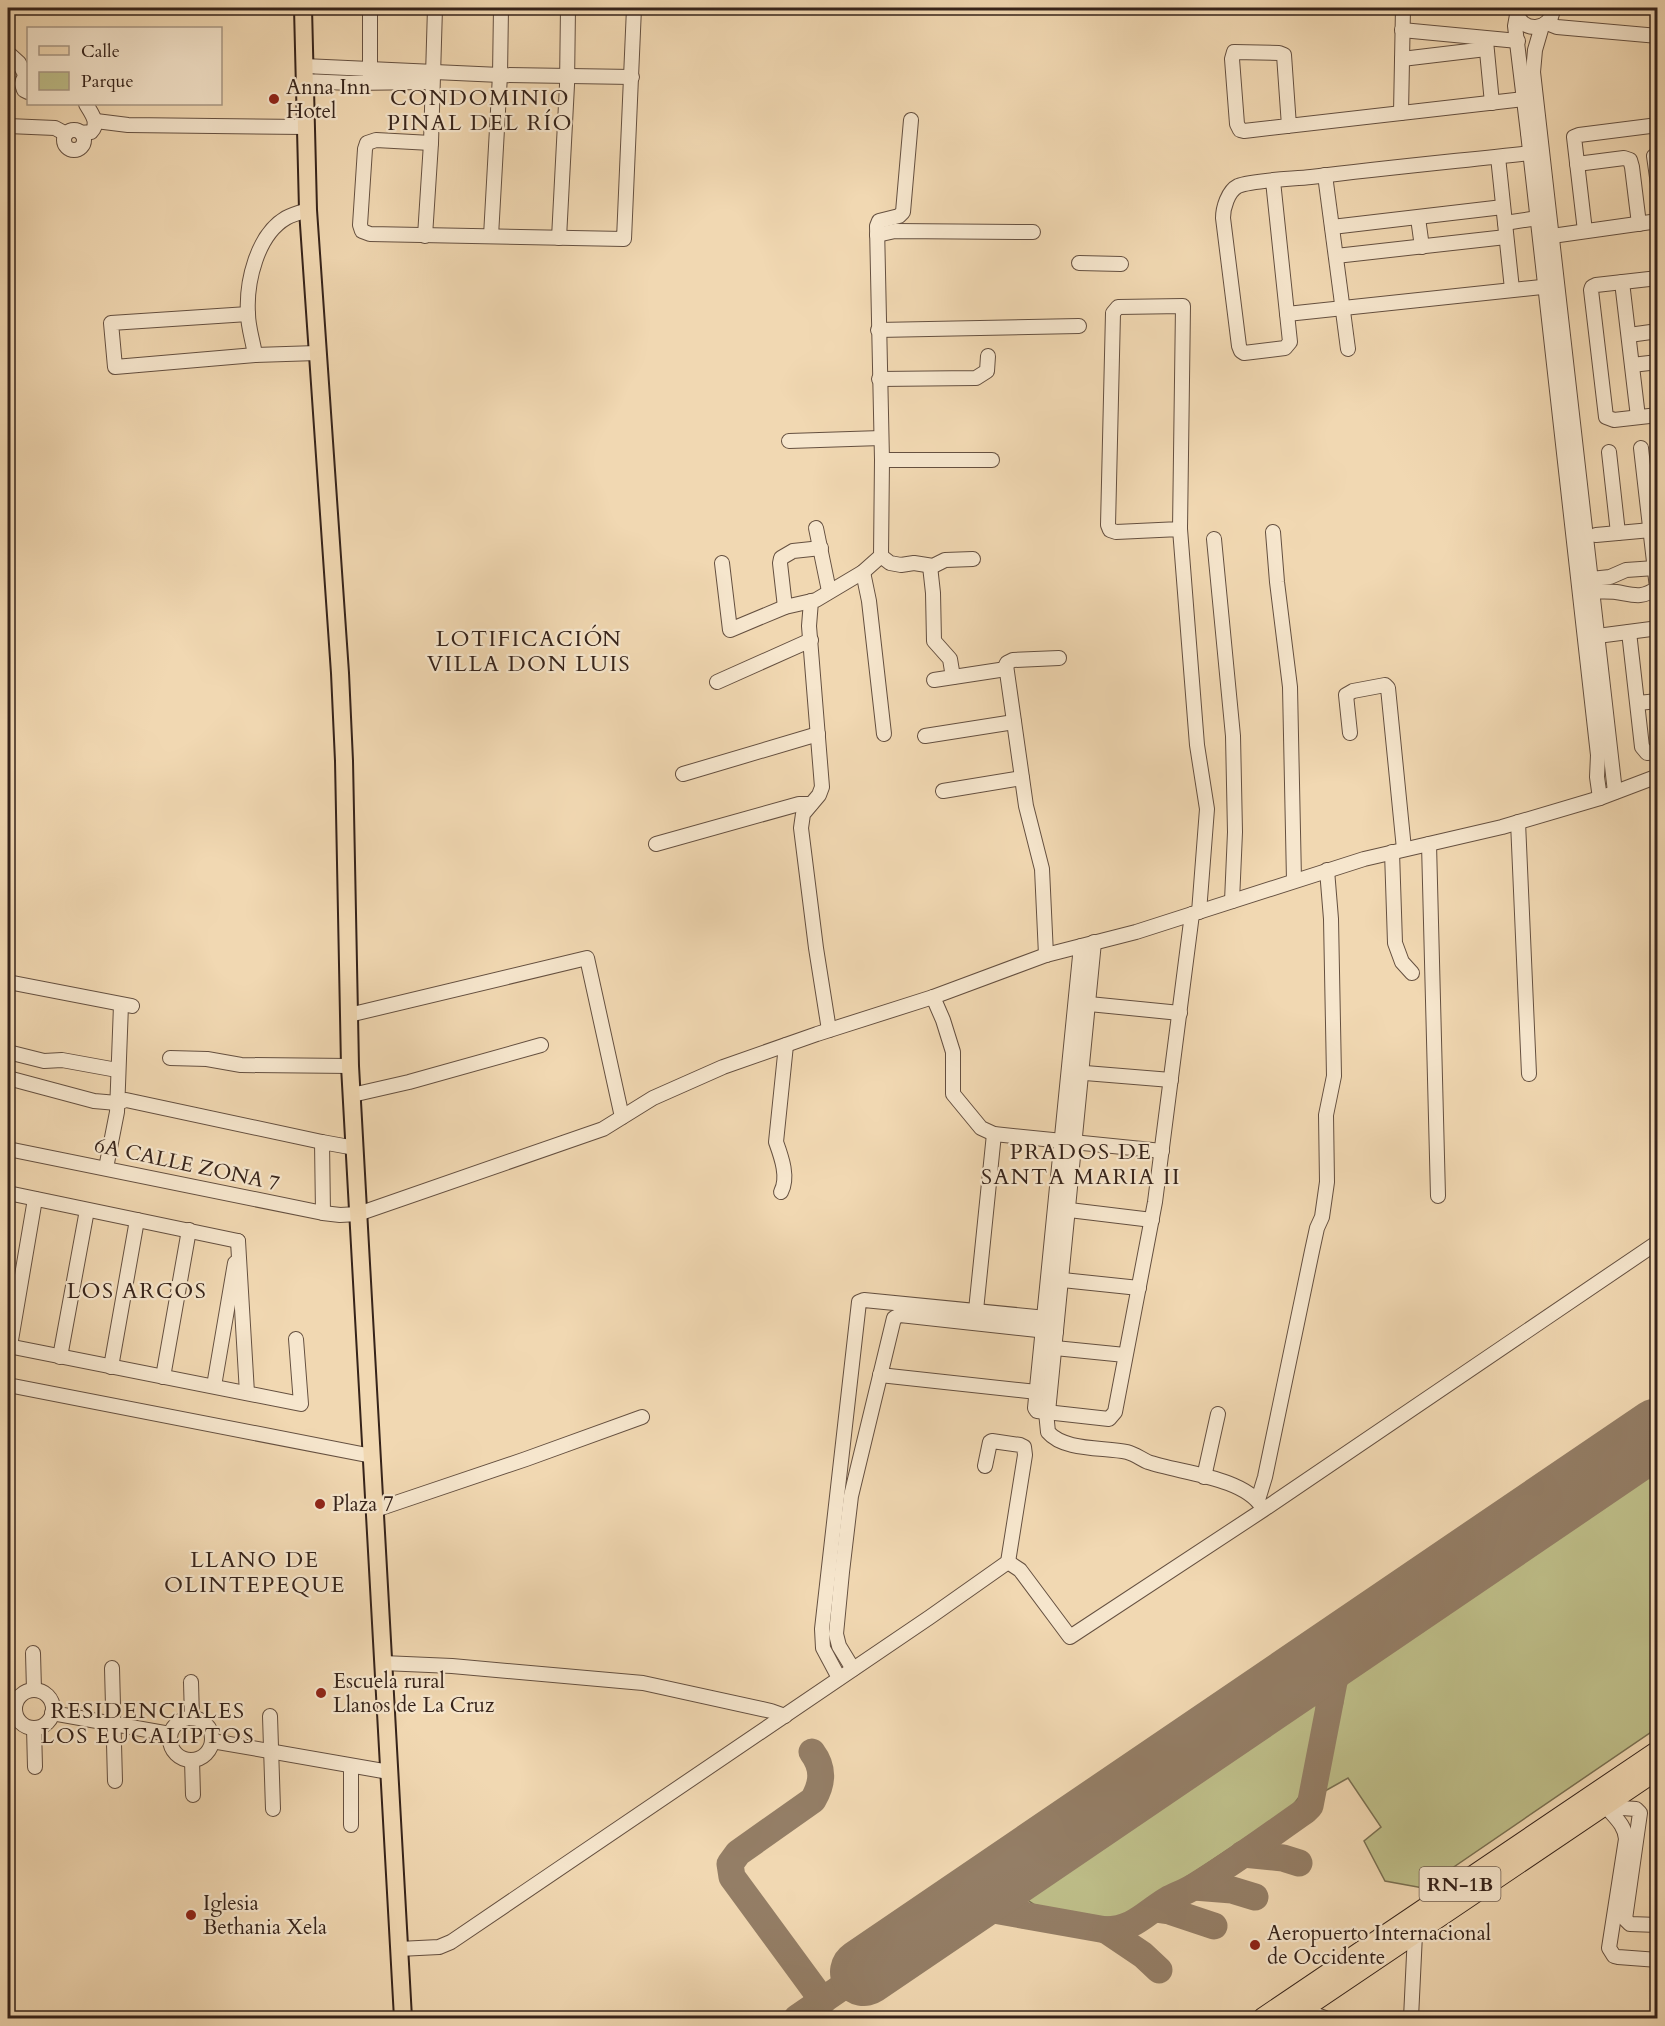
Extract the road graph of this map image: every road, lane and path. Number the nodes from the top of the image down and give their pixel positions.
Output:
1 (303, 8) edge
2 (370, 8) edge
3 (435, 8) edge
4 (501, 8) edge
5 (568, 8) edge
6 (633, 8) edge
7 (1403, 8) edge
8 (1553, 8) edge
9 (1516, 11) edge
10 (1544, 25) junction
11 (1402, 30) junction
12 (1658, 36) edge
13 (1518, 41) junction
14 (1486, 44) junction
15 (8, 53) edge
16 (1402, 59) junction
17 (304, 73) junction
18 (370, 76) junction
19 (434, 77) junction
20 (500, 79) junction
21 (567, 80) junction
22 (27, 81) edge
23 (632, 81) junction
24 (1524, 99) junction
25 (1492, 103) junction
26 (87, 105) edge
27 (1401, 113) junction
28 (911, 120) dead end
29 (96, 121) junction
30 (1658, 124) edge
31 (8, 126) edge
32 (1289, 126) junction
33 (305, 127) junction
34 (1534, 132) junction
35 (431, 143) junction
36 (1530, 153) junction
37 (1658, 155) edge
38 (1498, 157) junction
39 (1577, 164) junction
40 (1325, 175) junction
41 (1273, 181) junction
42 (1658, 184) edge
43 (1503, 207) junction
44 (308, 210) junction
45 (1544, 217) junction
46 (1418, 218) junction
47 (1658, 221) edge
48 (1505, 222) junction
49 (1639, 224) junction
50 (1332, 227) junction
51 (1585, 231) junction
52 (1034, 232) dead end
53 (877, 235) junction
54 (425, 236) junction
55 (491, 236) junction
56 (1552, 236) junction
57 (1506, 237) junction
58 (559, 238) junction
59 (1422, 247) junction
60 (1336, 256) junction
61 (1079, 263) dead end
62 (1121, 264) dead end
63 (1658, 278) edge
64 (1622, 282) junction
65 (1551, 286) junction
66 (1512, 289) junction
67 (1341, 308) junction
68 (248, 314) junction
69 (1287, 314) junction
70 (1079, 326) dead end
71 (878, 330) junction
72 (1658, 331) edge
73 (1629, 335) junction
74 (1348, 349) dead end
75 (317, 352) junction
76 (255, 355) junction
77 (988, 356) dead end
78 (1658, 362) edge
79 (1632, 365) junction
80 (879, 379) junction
81 (1658, 415) edge
82 (1638, 417) junction
83 (882, 438) junction
84 (789, 441) dead end
85 (1641, 448) dead end
86 (1609, 452) dead end
87 (882, 460) junction
88 (992, 460) dead end
89 (1651, 470) edge
90 (1653, 525) edge
91 (816, 528) dead end
92 (1180, 530) junction
93 (1273, 532) dead end
94 (1618, 533) junction
95 (1596, 535) dead end
96 (1214, 539) dead end
97 (820, 548) junction
98 (881, 556) junction
99 (973, 559) dead end
100 (722, 563) dead end
101 (930, 566) junction
102 (863, 572) junction
103 (1657, 578) edge
104 (1591, 585) junction
105 (829, 591) junction
106 (811, 601) junction
107 (785, 607) junction
108 (1651, 629) dead end
109 (1629, 632) junction
110 (1605, 635) dead end
111 (811, 640) junction
112 (1059, 658) dead end
113 (1006, 669) junction
114 (953, 677) junction
115 (934, 680) dead end
116 (717, 682) dead end
117 (1658, 701) edge
118 (1638, 703) junction
119 (1014, 722) junction
120 (1350, 732) dead end
121 (884, 734) dead end
122 (818, 735) junction
123 (925, 736) dead end
124 (1658, 752) edge
125 (683, 774) dead end
126 (1658, 776) edge
127 (1022, 778) junction
128 (943, 791) dead end
129 (1615, 792) junction
130 (1600, 798) junction
131 (811, 804) junction
132 (1518, 822) junction
133 (656, 844) dead end
134 (1429, 844) junction
135 (1398, 851) junction
136 (1327, 870) junction
137 (1294, 880) junction
138 (1232, 901) junction
139 (1196, 913) junction
140 (1087, 944) junction
141 (1046, 955) junction
142 (1412, 973) dead end
143 (8, 982) edge
144 (933, 997) junction
145 (1081, 1003) junction
146 (1180, 1012) junction
147 (350, 1015) junction
148 (829, 1030) junction
149 (541, 1045) dead end
150 (786, 1045) junction
151 (8, 1052) edge
152 (170, 1058) dead end
153 (44, 1061) junction
154 (350, 1066) junction
155 (117, 1070) junction
156 (1075, 1072) junction
157 (1529, 1074) dead end
158 (8, 1078) edge
159 (1171, 1080) junction
160 (37, 1086) junction
161 (352, 1095) junction
162 (117, 1104) junction
163 (622, 1117) junction
164 (994, 1134) junction
165 (1068, 1141) junction
166 (322, 1142) junction
167 (355, 1148) junction
168 (8, 1149) edge
169 (1162, 1151) junction
170 (106, 1168) junction
171 (781, 1192) dead end
172 (8, 1193) edge
173 (1438, 1196) dead end
174 (34, 1199) junction
175 (1062, 1209) junction
176 (87, 1210) junction
177 (323, 1213) junction
178 (358, 1214) junction
179 (137, 1220) junction
180 (1152, 1220) junction
181 (189, 1230) junction
182 (238, 1241) junction
183 (1658, 1242) edge
184 (1055, 1280) junction
185 (1138, 1288) junction
186 (975, 1317) junction
187 (1050, 1325) junction
188 (296, 1339) dead end
189 (9, 1346) edge
190 (1055, 1348) junction
191 (1125, 1355) junction
192 (60, 1357) junction
193 (111, 1367) junction
194 (880, 1375) junction
195 (163, 1377) junction
196 (8, 1385) edge
197 (214, 1386) junction
198 (247, 1392) junction
199 (1036, 1392) junction
200 (1043, 1411) junction
201 (1218, 1414) dead end
202 (642, 1416) dead end
203 (372, 1456) junction
204 (986, 1466) dead end
205 (1204, 1477) junction
206 (839, 1479) junction
207 (855, 1481) junction
208 (844, 1495) junction
209 (1261, 1505) junction
210 (375, 1510) junction
211 (1008, 1562) junction
212 (835, 1572) junction
213 (33, 1653) dead end
214 (383, 1663) junction
215 (112, 1668) dead end
216 (853, 1669) junction
217 (839, 1678) junction
218 (191, 1682) dead end
219 (34, 1690) junction
220 (11, 1706) edge
221 (52, 1713) junction
222 (270, 1716) dead end
223 (785, 1716) junction
224 (192, 1718) junction
225 (114, 1724) junction
226 (34, 1728) junction
227 (170, 1734) junction
228 (212, 1741) junction
229 (1658, 1751) edge
230 (272, 1752) junction
231 (192, 1760) junction
232 (351, 1766) junction
233 (35, 1767) dead end
234 (1658, 1769) edge
235 (389, 1772) junction
236 (115, 1781) dead end
237 (193, 1795) dead end
238 (1610, 1801) junction
239 (273, 1809) dead end
240 (351, 1825) dead end
241 (1658, 1925) edge
242 (1415, 1934) junction
243 (399, 1949) junction
244 (1658, 1960) edge
245 (1296, 2014) edge
246 (403, 2019) edge
247 (1263, 2019) edge
248 (1325, 2019) edge
249 (1412, 2019) edge

1 - 17 main road
2 - 18 street
3 - 19 street
4 - 20 street
5 - 21 street
6 - 23 street
7 - 11 street
8 - 10 street
9 - 10 street
9 - 13 street
10 - 12 street
10 - 34 street
11 - 14 street
11 - 16 street
13 - 14 street
13 - 24 street
14 - 16 street
14 - 25 street
15 - 22 street
16 - 27 street
17 - 18 street
17 - 33 main road
18 - 19 street
19 - 20 street
19 - 35 street
20 - 21 street
20 - 55 street
21 - 23 street
21 - 58 street
23 - 58 street
24 - 25 street
24 - 34 street
25 - 27 street
26 - 29 street
27 - 32 street
28 - 53 street
29 - 31 street
29 - 33 street
30 - 39 street
32 - 32 street
33 - 44 main road
34 - 36 street
34 - 45 street
35 - 54 street
35 - 54 street
36 - 38 street
36 - 45 street
37 - 42 street
38 - 40 street
38 - 43 street
39 - 49 street
39 - 51 street
40 - 41 street
40 - 50 street
41 - 69 street
41 - 69 street
43 - 46 street
43 - 48 street
44 - 68 street
44 - 75 main road
45 - 48 street
45 - 56 street
45 - 65 street
46 - 50 street
46 - 59 street
47 - 49 street
48 - 57 street
49 - 51 street
50 - 60 street
51 - 56 street
52 - 53 street
53 - 71 street
54 - 55 street
55 - 58 street
56 - 65 street
57 - 59 street
57 - 66 street
59 - 60 street
60 - 67 street
61 - 62 street
63 - 64 street
64 - 73 street
64 - 82 street
65 - 66 street
65 - 104 street
65 - 130 street
66 - 67 street
67 - 69 street
67 - 74 street
68 - 76 street
68 - 76 street
70 - 71 street
71 - 80 street
72 - 73 street
73 - 79 street
75 - 76 street
75 - 147 main road
77 - 80 street
78 - 79 street
79 - 82 street
80 - 83 street
81 - 82 street
83 - 84 street
83 - 87 street
85 - 89 street
86 - 94 street
87 - 88 street
87 - 98 street
89 - 90 street
90 - 94 street
90 - 103 street
91 - 97 street
92 - 92 street
92 - 139 street
93 - 137 street
94 - 95 street
96 - 138 street
97 - 105 street
97 - 107 street
98 - 101 street
98 - 102 street
99 - 101 street
100 - 107 street
101 - 114 street
102 - 105 street
102 - 121 street
103 - 104 street
103 - 104 street
104 - 129 street
105 - 106 street
106 - 107 street
106 - 111 street
108 - 109 street
109 - 110 street
109 - 118 street
111 - 116 street
111 - 122 street
112 - 113 street
113 - 114 street
113 - 119 street
114 - 115 street
117 - 118 street
118 - 124 street
119 - 123 street
119 - 127 street
120 - 135 street
122 - 125 street
122 - 131 street
126 - 129 street, 6A CALLE ZONA 7
127 - 128 street
127 - 141 street
129 - 130 street, 6A CALLE ZONA 7
130 - 132 street, 6A CALLE ZONA 7
131 - 133 street
131 - 148 street
132 - 134 street, 6A CALLE ZONA 7
132 - 157 street
134 - 135 street, 6A CALLE ZONA 7
134 - 173 street
135 - 136 street, 6A CALLE ZONA 7
135 - 142 street
136 - 137 street, 6A CALLE ZONA 7
136 - 209 street
137 - 138 street, 6A CALLE ZONA 7
138 - 139 street, 6A CALLE ZONA 7
139 - 140 street, 6A CALLE ZONA 7
139 - 146 street
140 - 141 street, 6A CALLE ZONA 7
140 - 145 street
141 - 144 street, 6A CALLE ZONA 7
143 - 155 street
144 - 148 street, 6A CALLE ZONA 7
144 - 164 street
145 - 146 street
145 - 156 street
146 - 159 street
147 - 154 main road
147 - 163 street
148 - 150 street, 6A CALLE ZONA 7
149 - 161 street
150 - 163 street, 6A CALLE ZONA 7
150 - 171 street
151 - 153 street
152 - 154 street
153 - 155 street
153 - 160 street
154 - 161 main road
155 - 162 street
156 - 159 street
156 - 165 street
158 - 160 street
159 - 169 street
160 - 162 street
161 - 167 main road
162 - 166 street
162 - 170 street
163 - 178 street, 6A CALLE ZONA 7
164 - 165 street
164 - 186 street
165 - 169 street
165 - 175 street
166 - 167 street
166 - 177 street
167 - 178 main road
168 - 170 street, 6A CALLE ZONA 7
169 - 180 street
170 - 177 street, 6A CALLE ZONA 7
172 - 174 street
174 - 176 street
174 - 189 street
175 - 180 street
175 - 184 street
176 - 179 street
176 - 192 street
177 - 178 street, 6A CALLE ZONA 7
178 - 203 main road
179 - 181 street
179 - 193 street
180 - 185 street
181 - 182 street
181 - 195 street
182 - 197 street
182 - 198 street
183 - 209 street
184 - 185 street
184 - 187 street
185 - 191 street
186 - 187 street
186 - 194 street
186 - 206 street
187 - 190 street
187 - 199 street
188 - 198 street
189 - 192 street
190 - 191 street
190 - 200 street
191 - 200 street
192 - 193 street
193 - 195 street
194 - 199 street
194 - 207 street
195 - 197 street
196 - 203 street
197 - 198 street
199 - 200 street
200 - 205 street
201 - 205 street
202 - 210 street
203 - 210 main road
204 - 211 street
205 - 209 street
206 - 207 street
206 - 208 street
207 - 208 street
208 - 212 street
209 - 211 street
210 - 214 main road
211 - 216 street
212 - 216 street
212 - 217 street
213 - 219 street
214 - 223 street
214 - 235 main road
215 - 225 street
216 - 217 street
217 - 223 street
218 - 224 street
219 - 220 street
219 - 221 street
220 - 226 street
221 - 225 street
221 - 226 street
222 - 230 street
223 - 243 street
224 - 227 street
224 - 228 street
225 - 227 street
225 - 236 street
226 - 233 street
227 - 231 street
228 - 230 street
228 - 231 street
229 - 247 highway, RN-1B
230 - 232 street
230 - 239 street
231 - 237 street
232 - 235 street
232 - 240 street
234 - 238 highway, RN-1B
235 - 243 main road
238 - 241 street
238 - 242 highway, RN-1B
238 - 244 street
242 - 245 highway, RN-1B
242 - 249 street
243 - 246 main road
245 - 248 street

